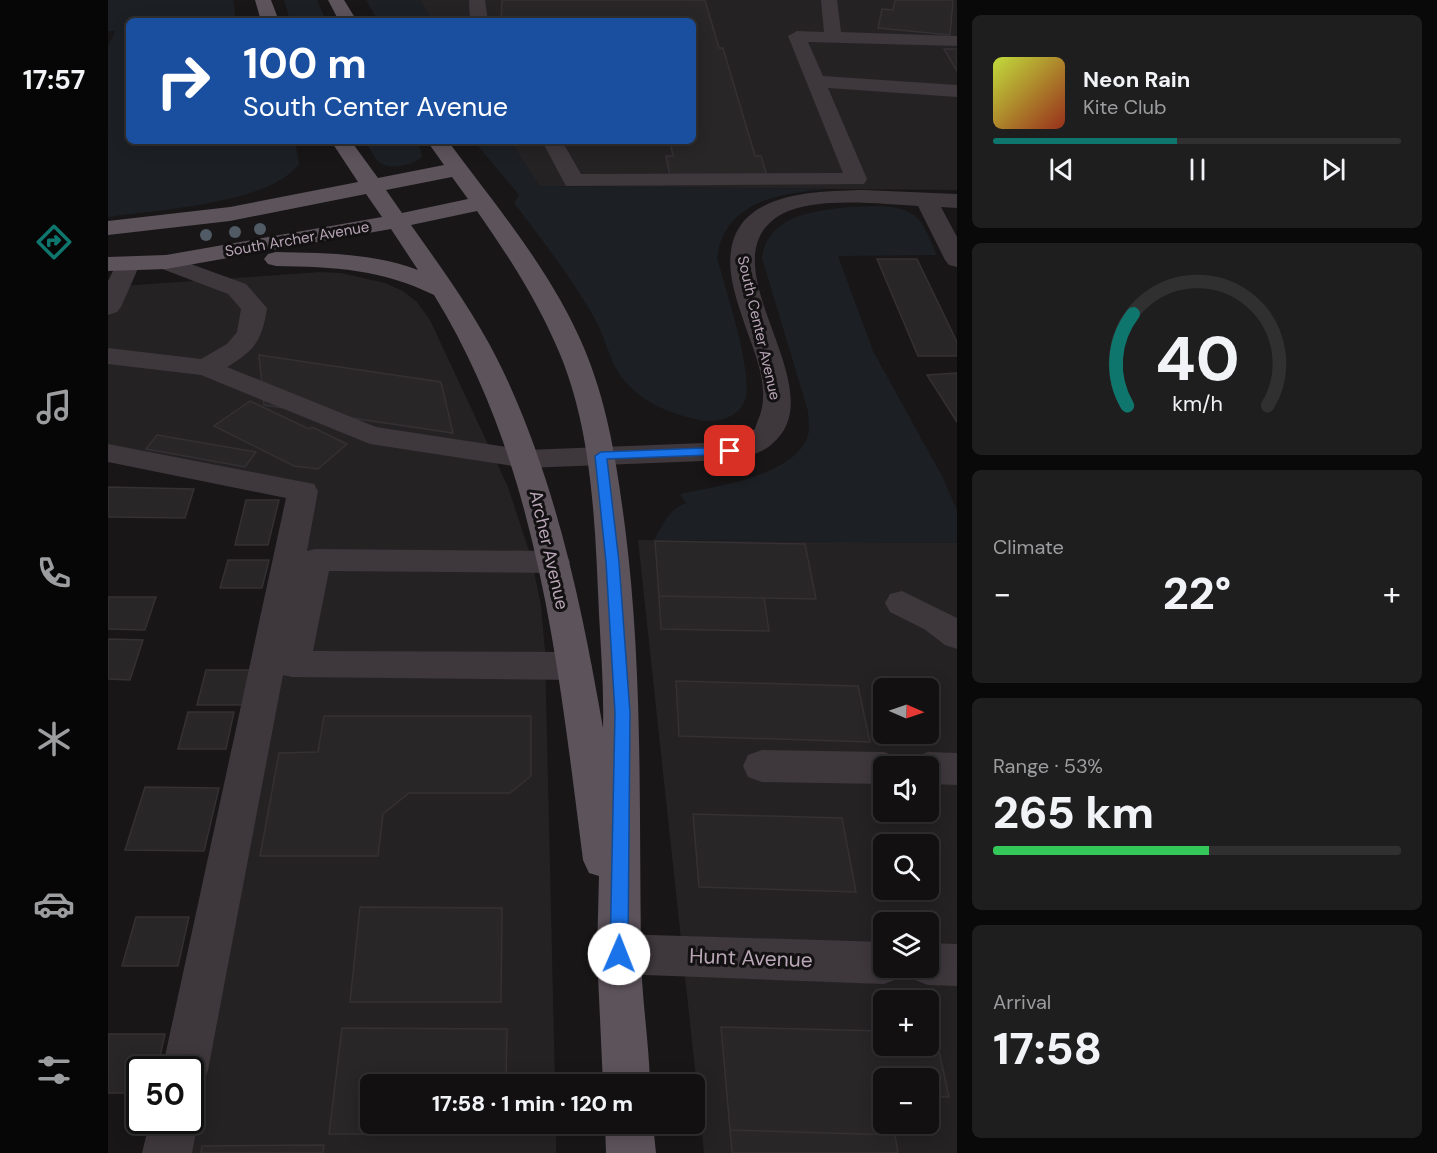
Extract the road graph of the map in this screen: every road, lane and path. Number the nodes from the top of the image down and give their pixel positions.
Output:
1 (263, 0) edge
2 (336, 0) edge
3 (477, 0) edge
4 (829, 0) edge
5 (269, 18) edge
6 (346, 18) edge
7 (478, 18) edge
8 (833, 37) junction
9 (957, 41) edge
10 (816, 81) junction
11 (957, 91) edge
12 (343, 144) edge
13 (439, 144) edge
14 (554, 144) edge
15 (458, 169) junction
16 (371, 186) junction
17 (927, 201) junction
18 (957, 201) edge
19 (484, 203) junction
20 (396, 221) junction
21 (108, 228) edge
22 (957, 260) edge
23 (166, 262) junction
24 (118, 264) edge
25 (444, 290) junction
26 (108, 307) edge
27 (108, 356) edge
28 (206, 368) junction
29 (108, 453) edge
30 (601, 456) junction
31 (526, 459) junction
32 (554, 562) junction
33 (902, 603) dead end
34 (957, 636) edge
35 (574, 666) junction
36 (762, 766) dead end
37 (873, 768) edge
38 (939, 768) edge
39 (957, 769) edge
40 (619, 954) junction
41 (873, 963) edge
42 (939, 964) edge
43 (957, 965) edge
44 (187, 1056) edge
45 (626, 1074) edge
46 (171, 1134) edge
47 (630, 1134) edge
48 (167, 1153) edge
49 (631, 1153) edge

1 - 5 main road
2 - 6 main road
3 - 7 street
4 - 8 street
8 - 9 street
8 - 10 street
10 - 11 street
10 - 14 street
12 - 16 main road, Archer Avenue
13 - 15 main road, Archer Avenue
15 - 16 main road
15 - 19 main road, Archer Avenue
16 - 20 main road, Archer Avenue
16 - 21 main road
17 - 18 street, South Center Avenue
17 - 22 street
17 - 30 street, South Center Avenue
19 - 20 main road, South Archer Avenue
19 - 30 main road, Archer Avenue
20 - 23 main road, South Archer Avenue
20 - 25 main road, Archer Avenue
23 - 24 main road, South Archer Avenue
23 - 25 main road
23 - 28 street
24 - 26 street
25 - 31 main road, Archer Avenue
27 - 28 street, South Center Avenue
28 - 31 street, South Center Avenue
29 - 44 street
30 - 31 street, South Center Avenue
30 - 40 main road, Archer Avenue
31 - 32 main road, Archer Avenue
32 - 35 main road, Archer Avenue
32 - 35 street
33 - 34 street
35 - 40 main road, Archer Avenue
36 - 37 street
38 - 39 street
40 - 41 street, Hunt Avenue
40 - 45 main road, Archer Avenue
42 - 43 street
46 - 48 street
47 - 49 main road

